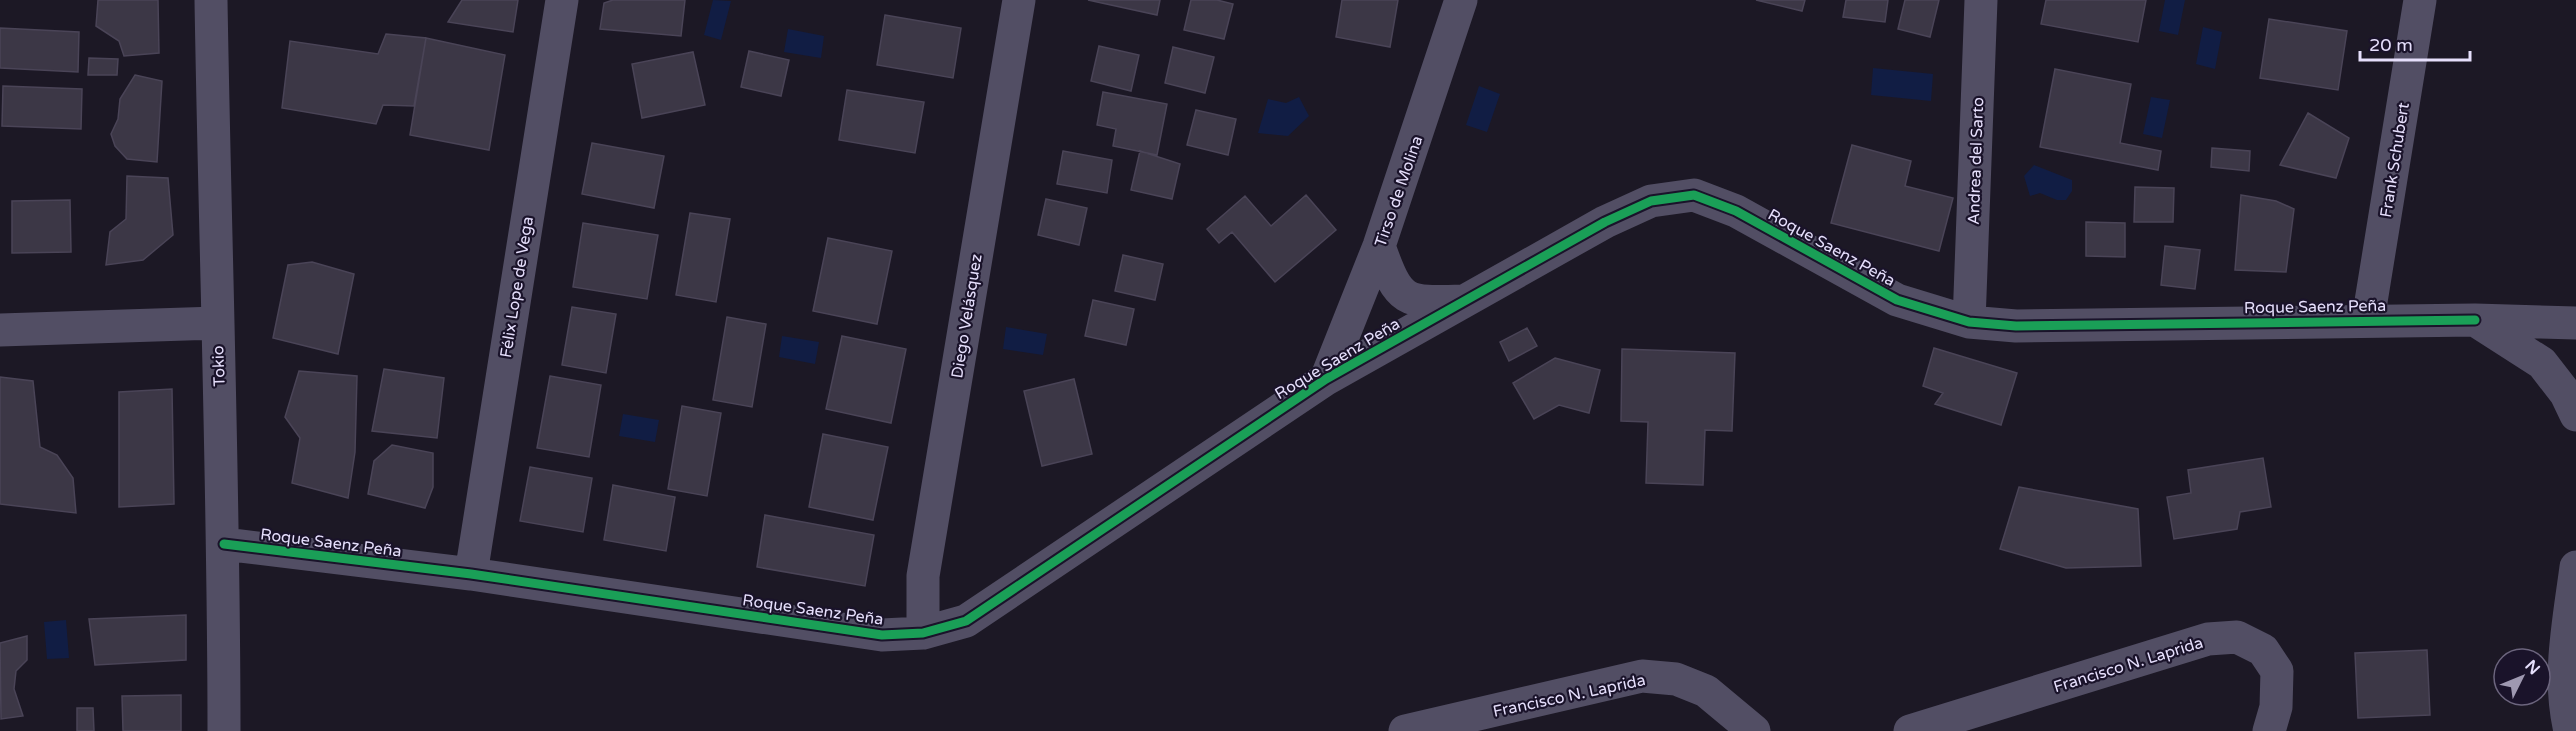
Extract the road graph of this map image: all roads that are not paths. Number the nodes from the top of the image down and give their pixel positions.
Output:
1 (211, 0) edge
2 (562, 0) edge
3 (1019, 0) edge
4 (1461, 0) edge
5 (1981, 0) edge
6 (2420, 0) edge
7 (1379, 246) junction
8 (1463, 301) junction
9 (2368, 320) junction
10 (2475, 320) junction
11 (1969, 322) junction
12 (217, 323) junction
13 (2576, 323) edge
14 (0, 330) edge
15 (1326, 379) junction
16 (2576, 415) edge
17 (224, 543) junction
18 (2576, 567) edge
19 (471, 574) junction
20 (923, 633) junction
21 (224, 731) edge
22 (1405, 731) edge
23 (1754, 731) edge
24 (1910, 731) edge
25 (2269, 731) edge
26 (2570, 731) edge

1 - 12 street, Tokio
2 - 19 street, Félix Lope de Vega
3 - 20 street, Diego Velásquez
4 - 7 street, Tirso de Molina
5 - 11 street, Andrea del Sarto
6 - 9 street, Frank Schubert
7 - 8 street
7 - 15 street, Tirso de Molina
8 - 11 street, Roque Saenz Peña
8 - 15 street, Roque Saenz Peña
9 - 10 street, Roque Saenz Peña
9 - 11 street, Roque Saenz Peña
10 - 13 street, Roque Saenz Peña
10 - 16 street
12 - 14 street
12 - 17 street, Tokio
15 - 20 street, Roque Saenz Peña
17 - 19 street, Roque Saenz Peña
17 - 21 street, Tokio
18 - 26 street
19 - 20 street, Roque Saenz Peña
22 - 23 street, Francisco N. Laprida
24 - 25 street, Francisco N. Laprida

